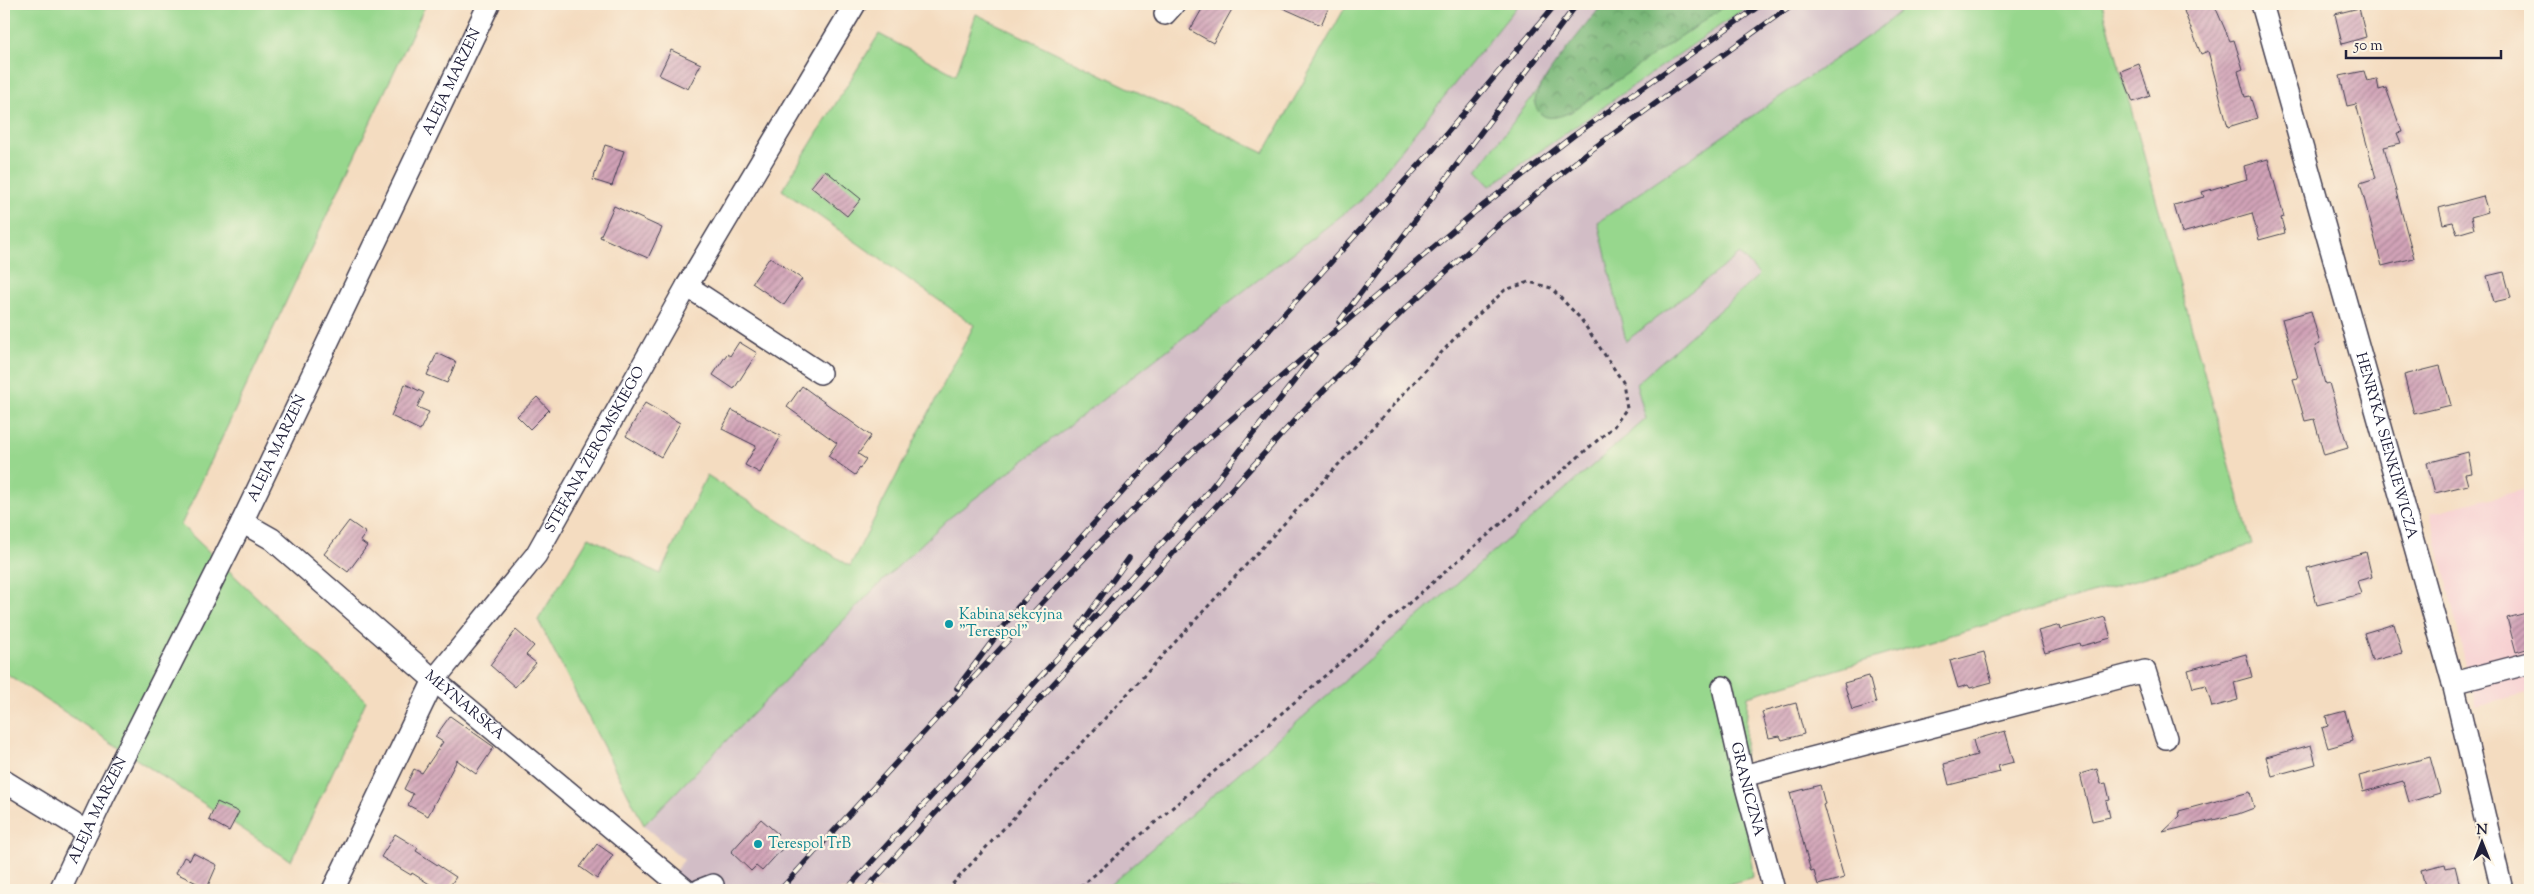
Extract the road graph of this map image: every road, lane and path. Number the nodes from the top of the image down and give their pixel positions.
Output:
1 (489, 4) edge
2 (855, 4) edge
3 (2262, 4) edge
4 (688, 286) junction
5 (820, 373) dead end
6 (242, 522) junction
7 (2530, 663) edge
8 (434, 680) junction
9 (2453, 683) junction
10 (1723, 687) dead end
11 (2166, 738) dead end
12 (1743, 776) junction
13 (4, 781) edge
14 (87, 832) junction
15 (60, 890) edge
16 (333, 890) edge
17 (686, 890) edge
18 (947, 890) edge
19 (1077, 890) edge
20 (1774, 890) edge
21 (2502, 890) edge

1 - 6 street, ALEJA MARZEŃ
2 - 4 street, STEFANA ŻEROMSKIEGO
3 - 9 street, HENRYKA SIENKIEWICZA
4 - 5 street
4 - 8 street, STEFANA ŻEROMSKIEGO
6 - 8 street, MŁYNARSKA
6 - 14 street, ALEJA MARZEŃ
7 - 9 street
8 - 16 street, STEFANA ŻEROMSKIEGO
8 - 17 street, MŁYNARSKA
9 - 21 street, HENRYKA SIENKIEWICZA
10 - 12 street, GRANICZNA
11 - 12 street
12 - 20 street, GRANICZNA
13 - 14 street
14 - 15 street, ALEJA MARZEŃ
18 - 19 path

